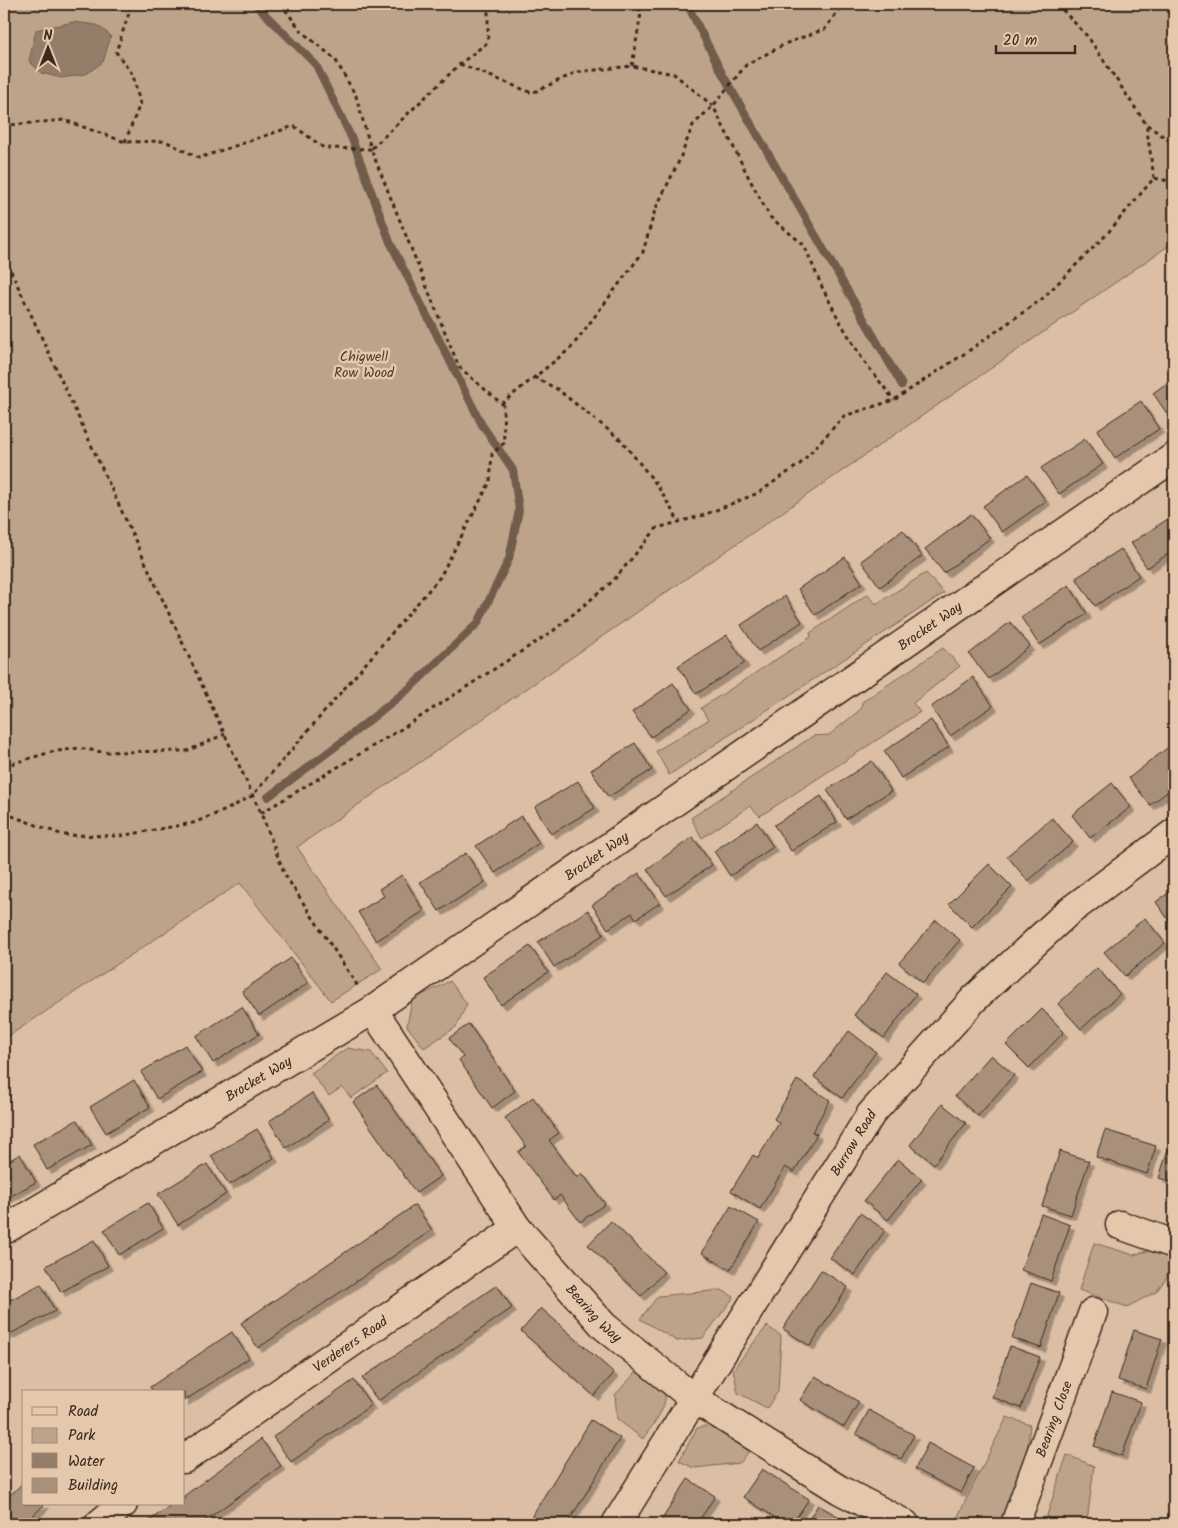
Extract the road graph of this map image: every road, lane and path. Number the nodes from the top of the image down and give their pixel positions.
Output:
1 (130, 4) edge
2 (281, 4) edge
3 (488, 4) edge
4 (637, 4) edge
5 (843, 4) edge
6 (1057, 4) edge
7 (460, 64) junction
8 (632, 66) junction
9 (714, 106) junction
10 (1146, 124) junction
11 (4, 127) edge
12 (125, 142) junction
13 (1174, 144) edge
14 (371, 149) junction
15 (1154, 178) junction
16 (1174, 182) edge
17 (4, 256) edge
18 (534, 377) junction
19 (894, 400) junction
20 (501, 404) junction
21 (1174, 457) edge
22 (679, 522) junction
23 (225, 734) junction
24 (4, 766) edge
25 (252, 796) junction
26 (261, 813) junction
27 (4, 814) edge
28 (1174, 833) edge
29 (372, 1010) junction
30 (1120, 1225) dead end
31 (517, 1228) junction
32 (4, 1230) edge
33 (1174, 1244) edge
34 (1093, 1312) dead end
35 (693, 1398) junction
36 (185, 1458) edge
37 (121, 1506) edge
38 (99, 1524) edge
39 (616, 1524) edge
40 (905, 1524) edge
41 (1015, 1524) edge

1 - 12 path
2 - 14 path
3 - 7 path
4 - 8 path
5 - 9 path
6 - 10 path
7 - 8 path
7 - 14 path
8 - 9 path
9 - 18 path
9 - 19 path
10 - 13 path
10 - 15 path
11 - 12 path
12 - 14 path
14 - 20 path
15 - 16 path
15 - 19 path
17 - 23 path
18 - 20 path
18 - 22 path
19 - 22 path
20 - 25 path
21 - 29 street, Brocket Way
22 - 26 path
23 - 24 path
23 - 25 path
25 - 26 path
25 - 27 path
26 - 29 path
28 - 35 street, Burrow Road
29 - 31 street, Bearing Way
29 - 32 street, Brocket Way
30 - 33 street
31 - 35 street, Bearing Way
31 - 36 street, Verderers Road
34 - 41 street, Bearing Close
35 - 39 street, Burrow Road
35 - 40 street, Bearing Way
37 - 38 street

